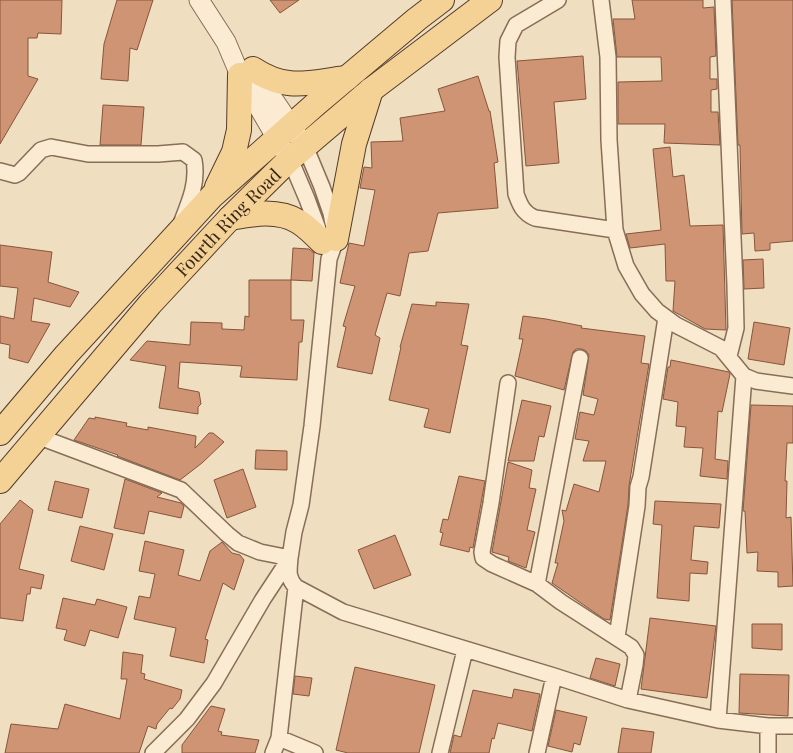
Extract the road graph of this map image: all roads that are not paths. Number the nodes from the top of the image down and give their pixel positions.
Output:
1 (199, 0) edge
2 (442, 0) edge
3 (490, 0) edge
4 (558, 0) edge
5 (601, 0) edge
6 (723, 0) edge
7 (247, 72) junction
8 (347, 78) junction
9 (371, 90) junction
10 (284, 133) junction
11 (297, 152) junction
12 (0, 171) edge
13 (212, 196) junction
14 (230, 218) junction
15 (615, 230) junction
16 (176, 234) junction
17 (329, 247) junction
18 (666, 318) junction
19 (729, 356) junction
20 (580, 358) dead end
21 (744, 376) junction
22 (508, 383) dead end
23 (793, 386) edge
24 (0, 434) edge
25 (37, 436) junction
26 (0, 481) edge
27 (290, 558) junction
28 (537, 584) junction
29 (296, 587) junction
30 (617, 637) junction
31 (465, 650) junction
32 (554, 676) junction
33 (628, 700) junction
34 (718, 720) junction
35 (768, 726) junction
36 (793, 726) edge
37 (279, 738) junction
38 (153, 753) edge
39 (273, 753) edge
40 (315, 753) edge
41 (440, 753) edge
42 (537, 753) edge
43 (768, 753) edge

1 - 7 street
2 - 8 main road, Fourth Ring Road
3 - 9 main road, Fourth Ring Road
4 - 15 street
5 - 15 street
6 - 19 street
7 - 8 main road
7 - 10 street
7 - 13 main road
8 - 10 main road, Fourth Ring Road
9 - 11 main road, Fourth Ring Road
9 - 17 main road
10 - 11 street
10 - 13 main road, Fourth Ring Road
11 - 14 main road, Fourth Ring Road
11 - 17 street
12 - 16 street
13 - 16 main road, Fourth Ring Road
14 - 17 main road
14 - 25 main road, Fourth Ring Road
15 - 18 street
16 - 24 main road, Fourth Ring Road
17 - 27 street
18 - 19 street
18 - 30 street
19 - 21 street
20 - 28 street
21 - 23 street
21 - 34 street
22 - 28 street
25 - 26 main road, Fourth Ring Road
25 - 27 street
27 - 29 street
27 - 38 street
28 - 30 street
29 - 31 street
29 - 37 street
30 - 33 street
31 - 32 street
31 - 41 street
32 - 33 street
32 - 42 street
33 - 34 street
34 - 35 street
35 - 36 street
35 - 43 street
37 - 39 street
37 - 40 street

